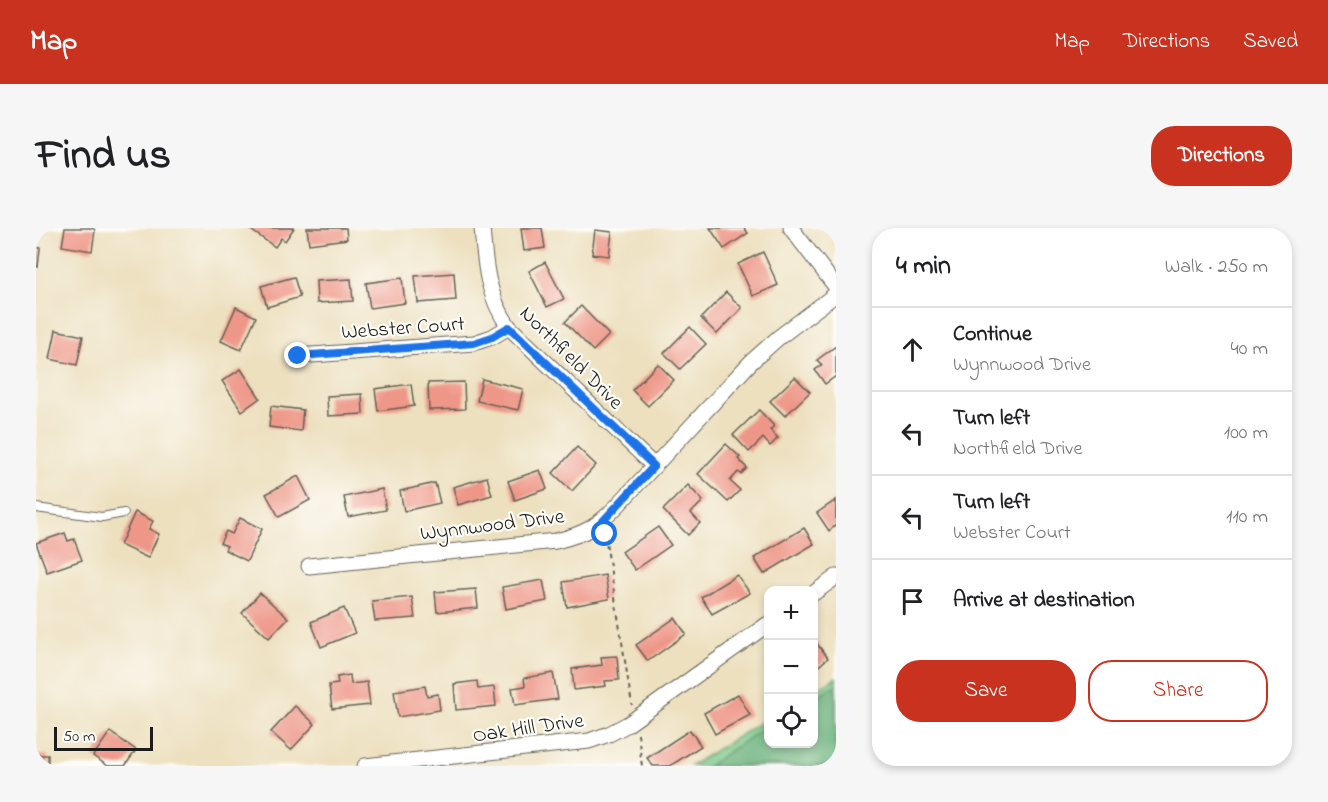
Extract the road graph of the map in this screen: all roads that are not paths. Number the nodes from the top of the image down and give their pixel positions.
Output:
1 (482, 228) edge
2 (791, 228) edge
3 (836, 287) edge
4 (836, 294) edge
5 (509, 327) junction
6 (298, 356) dead end
7 (654, 466) junction
8 (36, 508) edge
9 (124, 513) dead end
10 (309, 566) dead end
11 (836, 577) edge
12 (818, 590) edge
13 (764, 627) edge
14 (365, 766) edge

1 - 5 street, Northfield Drive
2 - 3 street
4 - 7 street, Wynnwood Drive
5 - 6 street, Webster Court
5 - 7 street, Northfield Drive
7 - 10 street, Wynnwood Drive
8 - 9 lane
11 - 12 street
13 - 14 street, Oak Hill Drive

